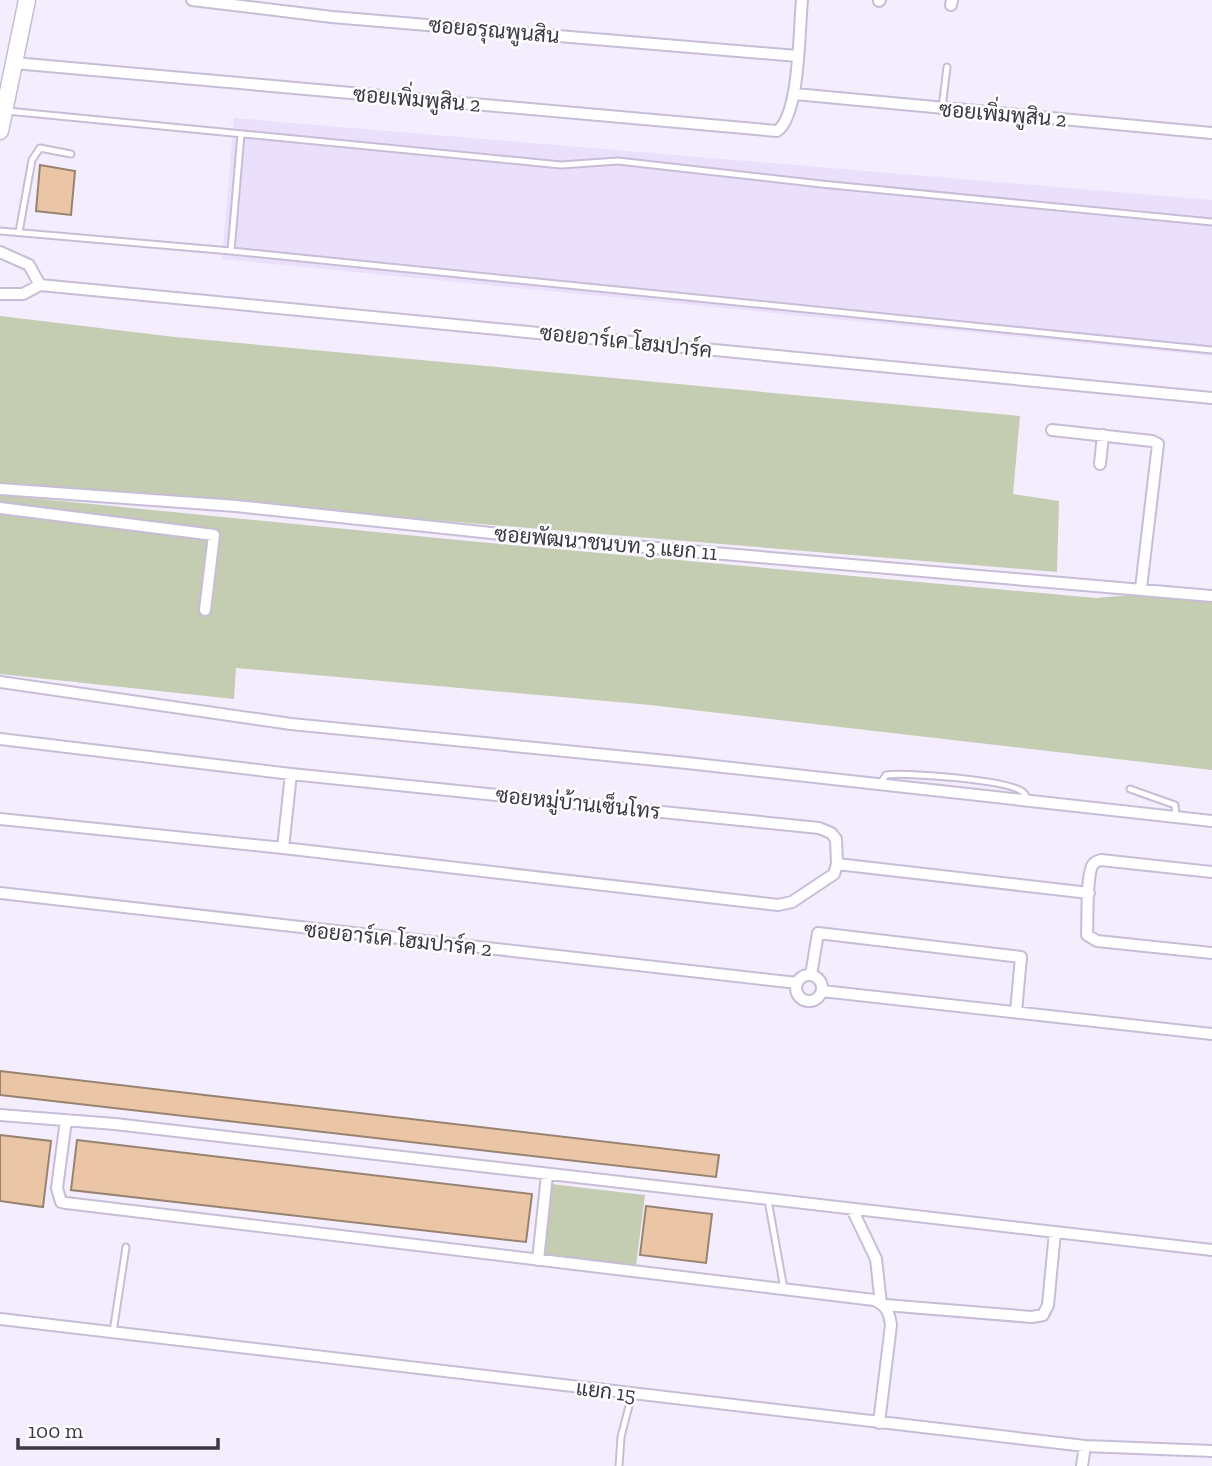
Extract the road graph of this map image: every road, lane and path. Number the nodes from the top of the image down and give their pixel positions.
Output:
1 (27, 0) edge
2 (192, 0) edge
3 (802, 0) edge
4 (797, 56) junction
5 (14, 63) junction
6 (947, 67) dead end
7 (795, 94) junction
8 (942, 108) junction
9 (2, 110) edge
10 (0, 131) edge
11 (1212, 133) edge
12 (241, 134) junction
13 (71, 154) dead end
14 (1212, 222) edge
15 (0, 231) edge
16 (19, 232) junction
17 (0, 251) edge
18 (231, 251) junction
19 (40, 285) junction
20 (0, 294) edge
21 (1212, 350) edge
22 (1212, 398) edge
23 (1052, 430) dead end
24 (1103, 435) junction
25 (1100, 464) dead end
26 (0, 489) edge
27 (0, 508) edge
28 (1141, 588) junction
29 (1212, 596) edge
30 (205, 610) dead end
31 (0, 682) edge
32 (0, 739) edge
33 (291, 774) junction
34 (1130, 789) dead end
35 (1176, 817) junction
36 (0, 819) edge
37 (1212, 821) edge
38 (283, 848) junction
39 (837, 864) junction
40 (1212, 872) edge
41 (0, 893) edge
42 (1089, 893) junction
43 (1212, 953) edge
44 (811, 975) junction
45 (797, 984) junction
46 (822, 991) junction
47 (1016, 1012) junction
48 (1212, 1034) edge
49 (0, 1115) edge
50 (66, 1120) junction
51 (547, 1175) junction
52 (768, 1200) junction
53 (852, 1209) junction
54 (1055, 1232) junction
55 (126, 1247) dead end
56 (1212, 1250) edge
57 (538, 1260) junction
58 (784, 1289) junction
59 (883, 1304) junction
60 (0, 1319) edge
61 (113, 1332) junction
62 (632, 1394) junction
63 (879, 1423) junction
64 (1084, 1446) junction
65 (1212, 1451) edge
66 (619, 1466) edge
67 (1082, 1466) edge

1 - 5 street
2 - 4 street, ซอยอรุณพูนสิน
3 - 4 street, ซอยเพิ่มพูสิน 2
4 - 7 street, ซอยเพิ่มพูสิน 2
5 - 7 street, ซอยเพิ่มพูสิน 2
5 - 9 street
6 - 8 lane
7 - 8 street, ซอยเพิ่มพูสิน 2
8 - 11 street, ซอยเพิ่มพูสิน 2
9 - 10 street
9 - 12 lane
12 - 14 lane
12 - 18 lane
13 - 16 lane
15 - 16 lane
16 - 18 lane
17 - 19 street
18 - 21 lane
19 - 20 street, ซอยอาร์เค โฮมปาร์ค
19 - 22 street, ซอยอาร์เค โฮมปาร์ค
23 - 24 street
24 - 25 street
24 - 28 street
26 - 28 street, ซอยพัฒนาชนบท 3 แยก 11
27 - 30 street
28 - 29 street, ซอยพัฒนาชนบท 3 แยก 11
31 - 35 street
32 - 33 street, ซอยหมู่บ้านเซ็นโทร
33 - 38 street
33 - 39 street, ซอยหมู่บ้านเซ็นโทร
34 - 35 lane
35 - 37 street
36 - 38 street
38 - 39 street
39 - 42 street
40 - 42 street
41 - 45 street, ซอยอาร์เค โฮมปาร์ค 2
42 - 43 street
44 - 45 street
44 - 46 street
44 - 47 street
45 - 46 street, ซอยอาร์เค โฮมปาร์ค 2
46 - 47 street, ซอยอาร์เค โฮมปาร์ค 2
47 - 48 street, ซอยอาร์เค โฮมปาร์ค 2
49 - 50 street
50 - 51 street
50 - 57 street
51 - 52 street
51 - 57 street
52 - 53 street
52 - 58 lane
53 - 54 street
53 - 59 street
54 - 56 street
54 - 59 street
55 - 61 lane
57 - 58 street
58 - 59 street
59 - 63 street
60 - 61 street, แยก 15
61 - 62 street, แยก 15
62 - 63 street, แยก 15
62 - 66 lane
63 - 64 street, แยก 15
64 - 65 street, แยก 15
64 - 67 street

